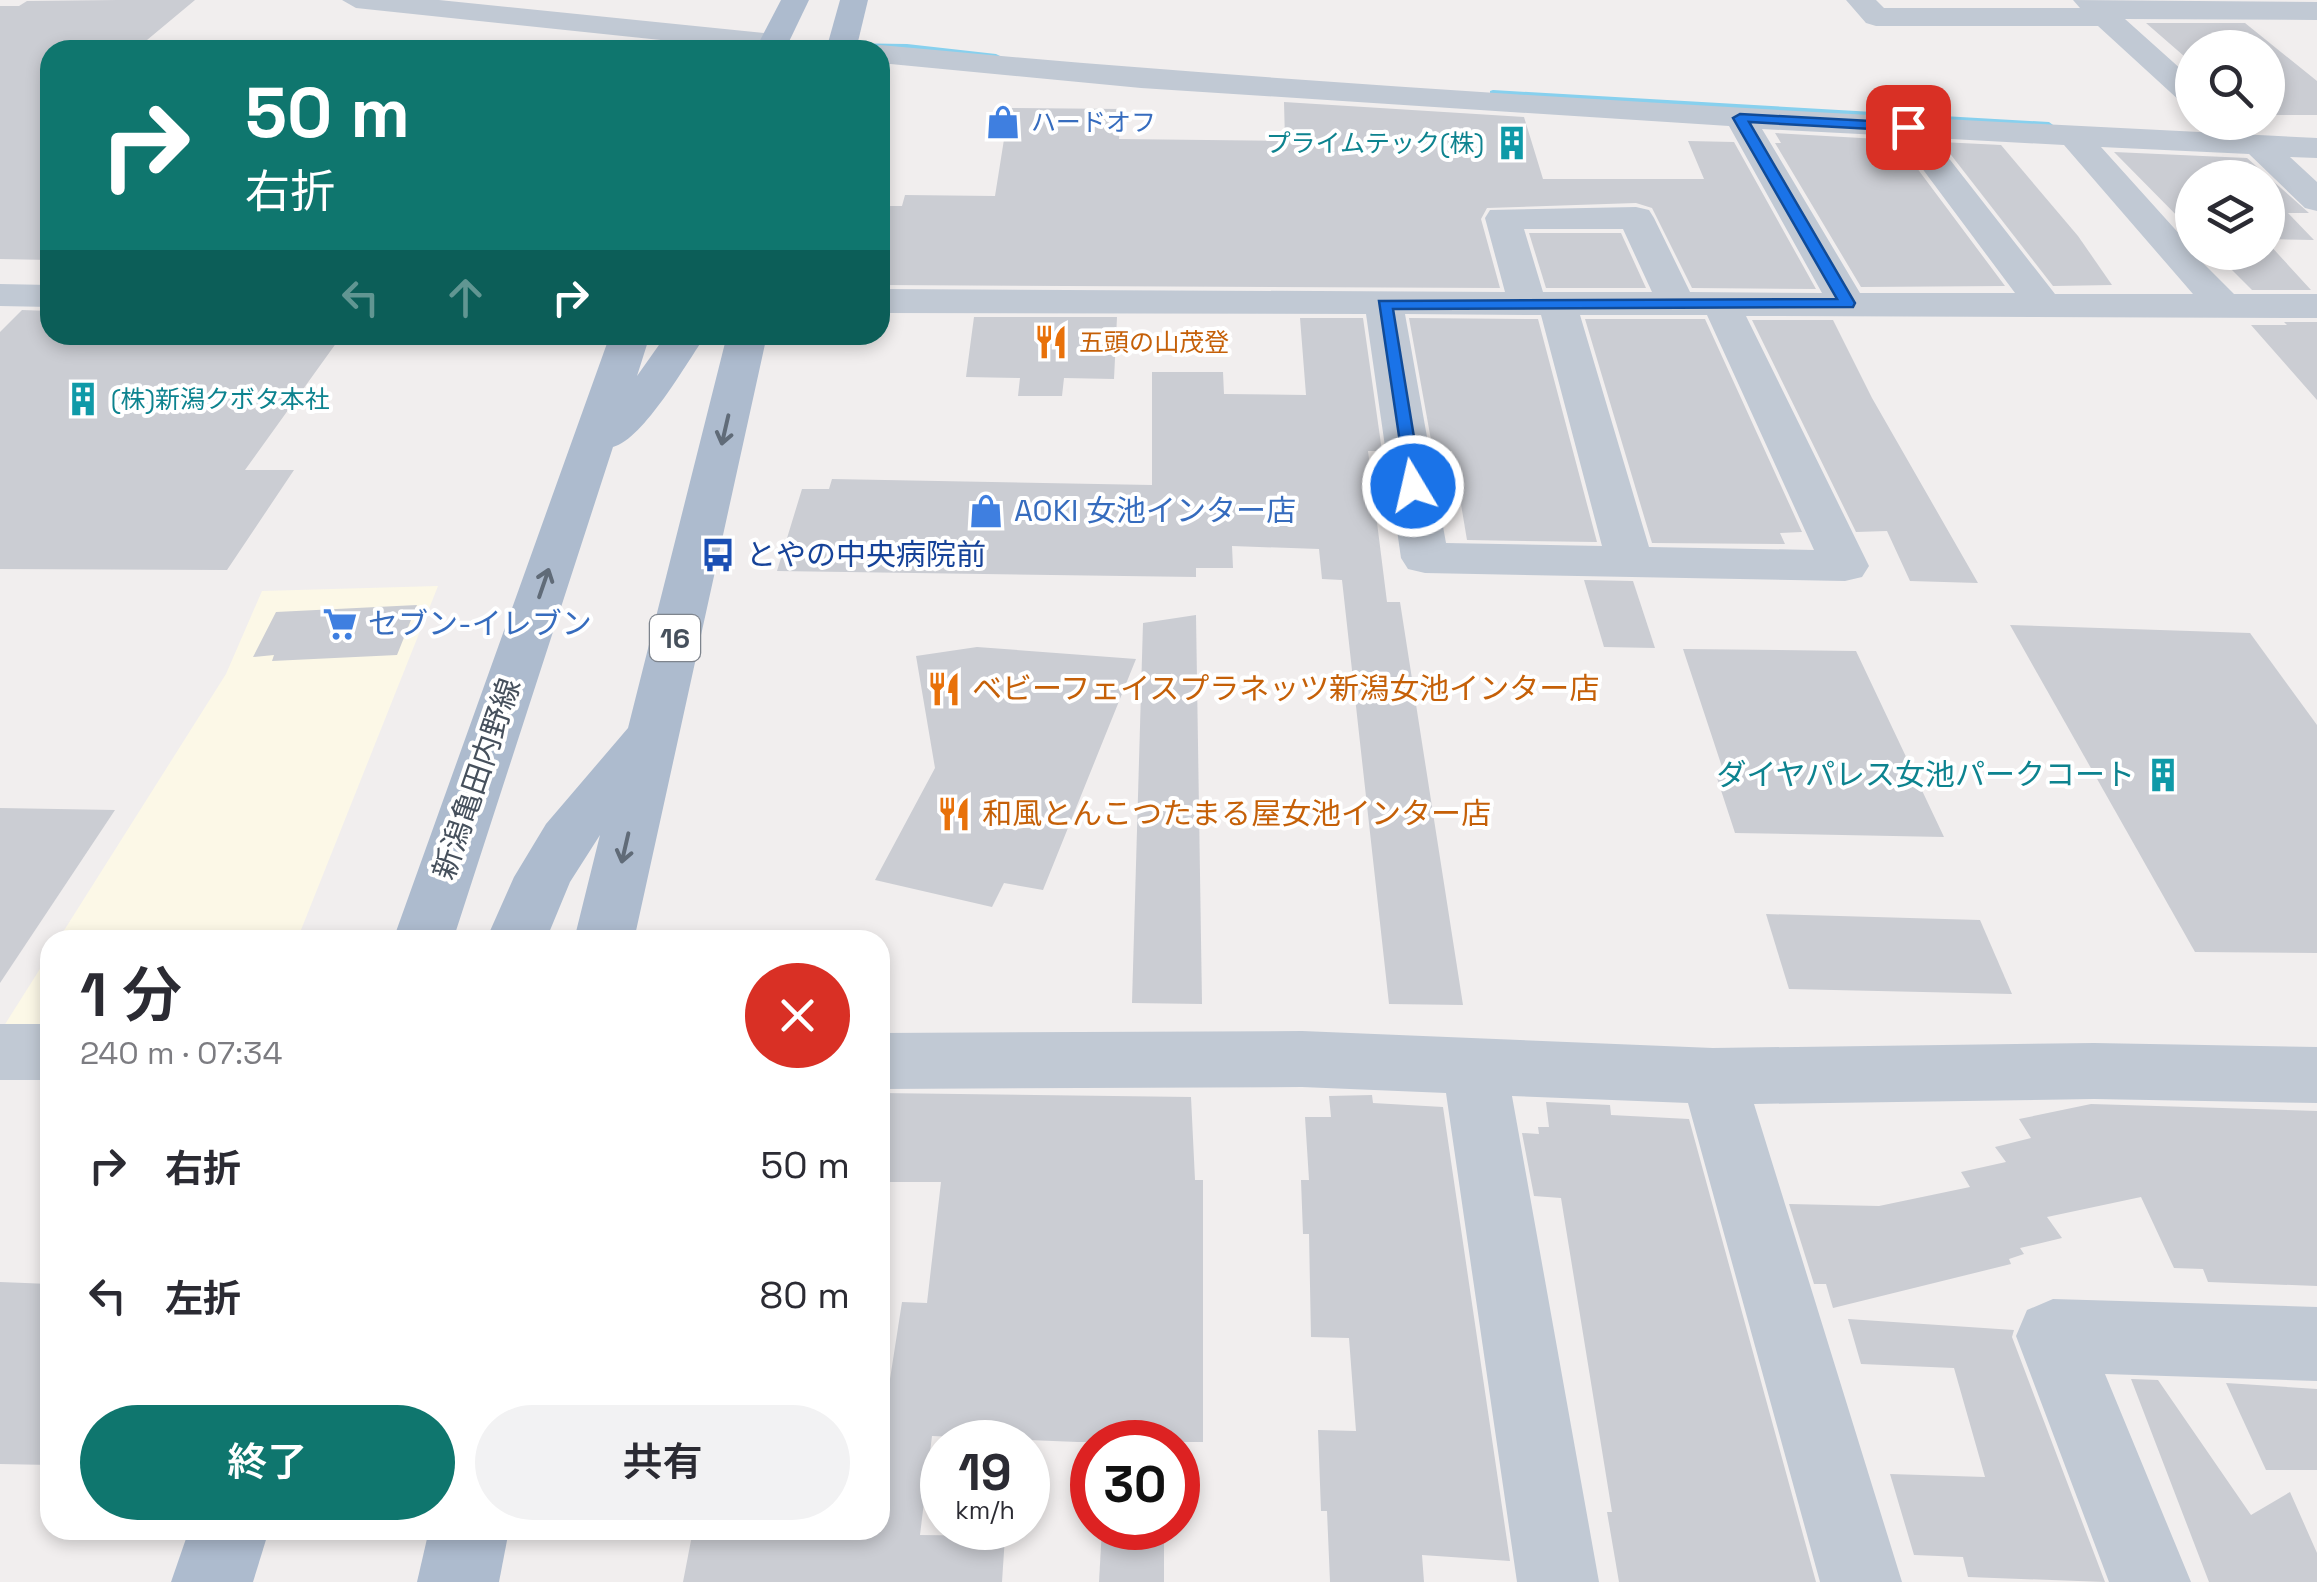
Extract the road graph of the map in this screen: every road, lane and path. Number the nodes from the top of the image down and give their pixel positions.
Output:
1 (356, 0) edge
2 (795, 0) edge
3 (854, 0) edge
4 (1860, 0) edge
5 (2096, 9) edge
6 (2317, 11) edge
7 (718, 40) edge
8 (775, 40) edge
9 (844, 40) edge
10 (890, 55) edge
11 (2175, 80) edge
12 (1740, 118) junction
13 (1908, 127) junction
14 (2285, 134) edge
15 (2317, 134) edge
16 (2074, 135) junction
17 (2175, 135) edge
18 (2244, 140) edge
19 (2268, 140) edge
20 (2317, 148) edge
21 (2317, 200) edge
22 (0, 295) edge
23 (40, 296) edge
24 (890, 301) edge
25 (1676, 303) junction
26 (1722, 303) junction
27 (1847, 303) junction
28 (1384, 304) junction
29 (1542, 304) junction
30 (2044, 304) junction
31 (2223, 305) junction
32 (2314, 309) edge
33 (626, 345) edge
34 (679, 345) edge
35 (746, 345) edge
36 (587, 456) junction
37 (1630, 562) junction
38 (654, 730) junction
39 (426, 930) edge
40 (520, 930) edge
41 (606, 930) edge
42 (0, 1052) edge
43 (40, 1052) edge
44 (890, 1061) edge
45 (1474, 1066) junction
46 (2317, 1075) edge
47 (1713, 1076) junction
48 (2317, 1344) edge
49 (226, 1540) edge
50 (467, 1540) edge
51 (212, 1582) edge
52 (458, 1582) edge
53 (1558, 1582) edge
54 (1861, 1582) edge
55 (2150, 1582) edge

1 - 7 street
2 - 8 main road
3 - 9 main road
4 - 5 street
5 - 6 street
5 - 11 street
10 - 12 street
12 - 13 street
12 - 27 street
13 - 16 street
13 - 30 street
14 - 15 street
16 - 17 street
16 - 31 street
18 - 21 street
19 - 20 street
22 - 23 street
24 - 28 street
25 - 26 street
25 - 29 street
25 - 29 street
26 - 27 street
26 - 37 street
27 - 30 street
28 - 29 street
28 - 37 street
29 - 37 street
30 - 31 street
31 - 32 street
33 - 36 main road, 新潟亀田内野線
34 - 36 main road
35 -> 38 main road, 16
39 -> 36 main road, 新潟亀田内野線
38 - 40 main road
38 -> 41 main road, 16
42 - 43 street
44 - 45 street
45 - 47 street
45 - 53 street
46 - 47 street
47 - 54 street
48 - 55 street
49 - 51 main road
50 - 52 main road

